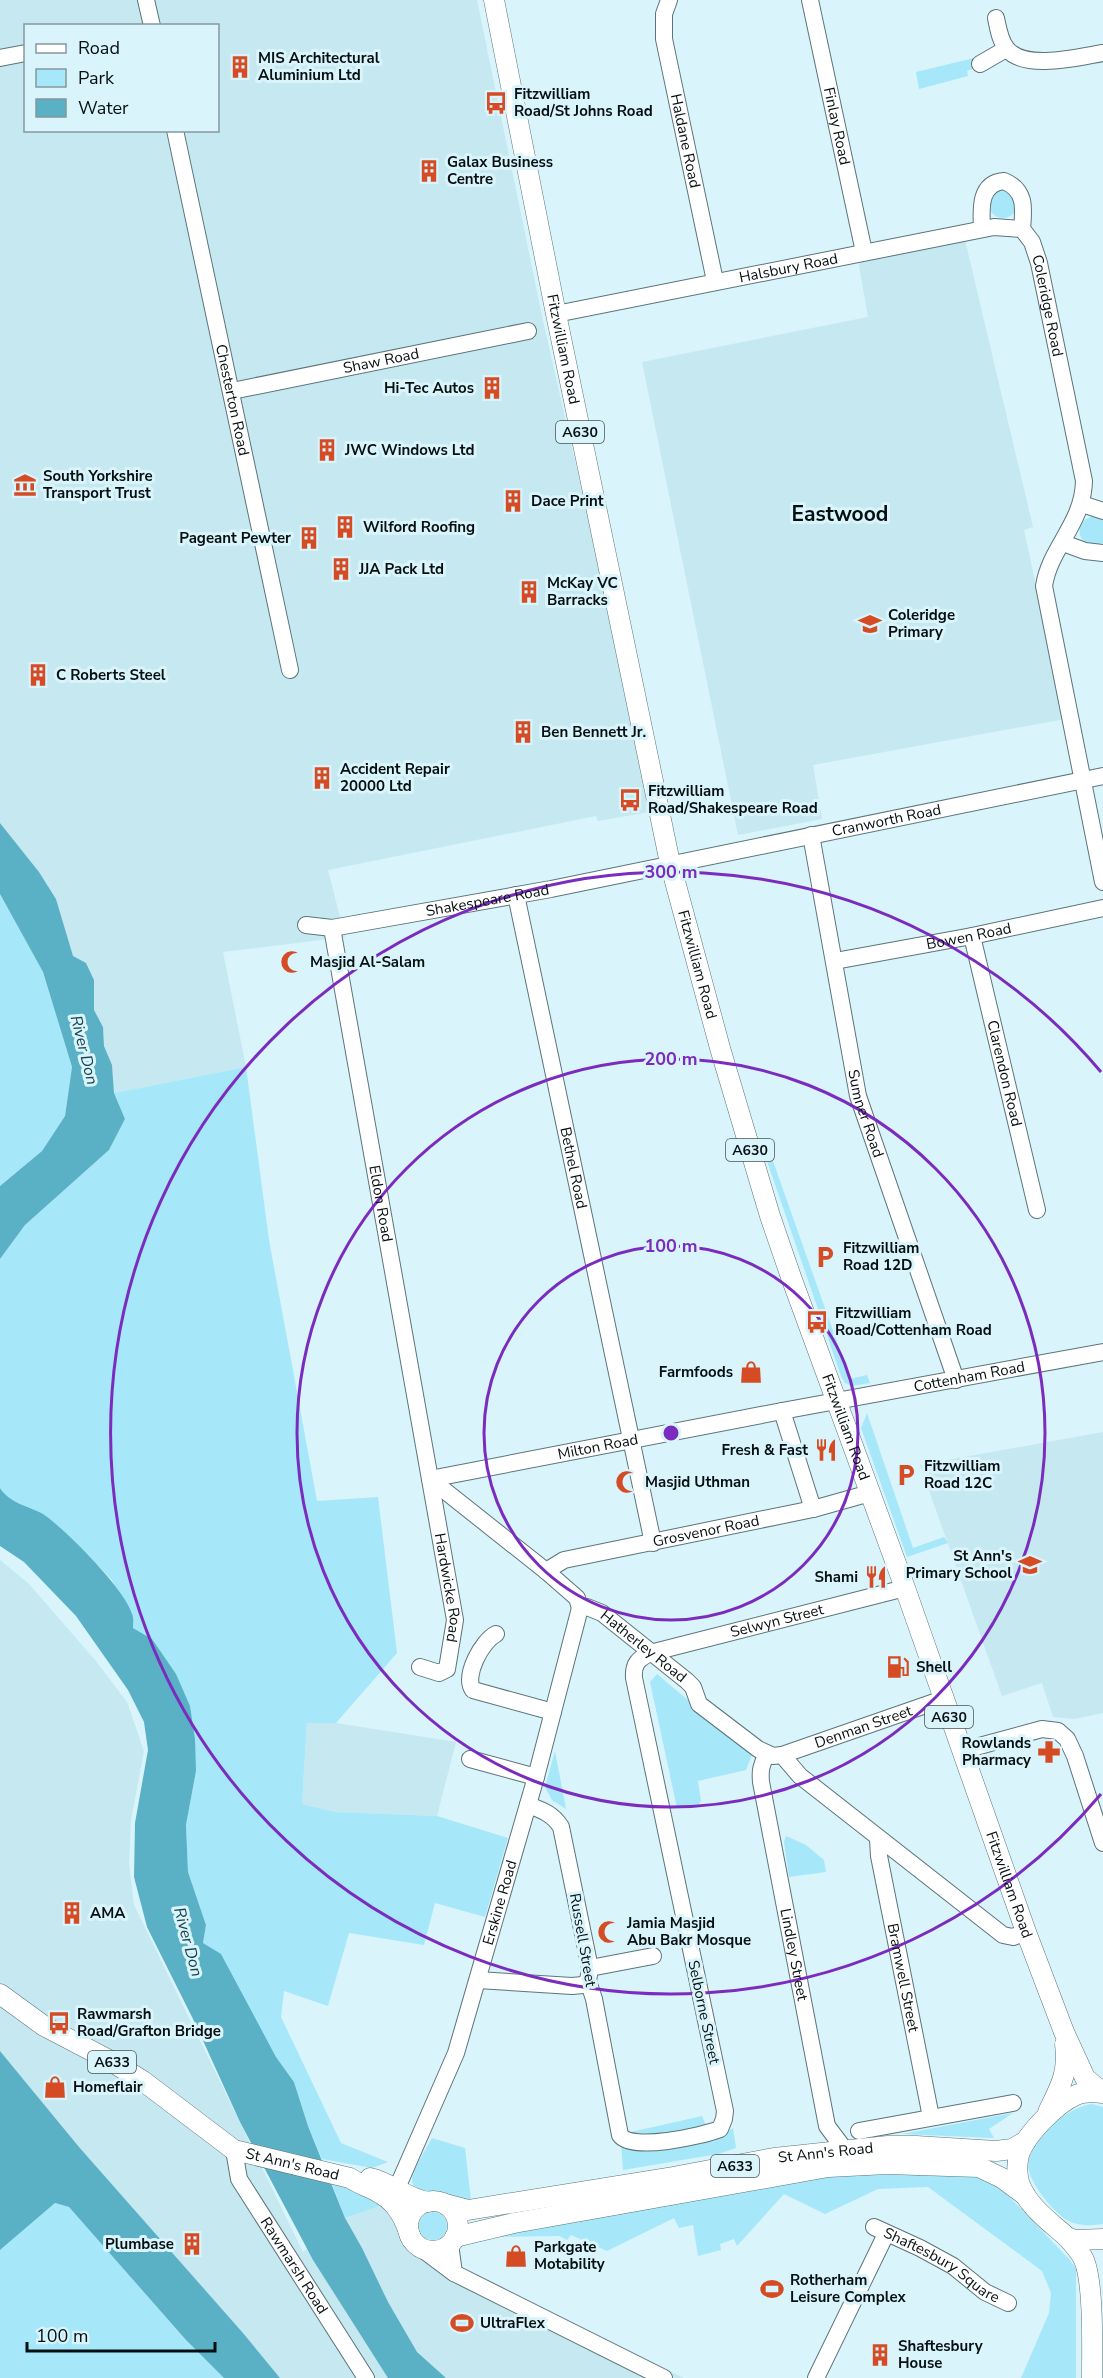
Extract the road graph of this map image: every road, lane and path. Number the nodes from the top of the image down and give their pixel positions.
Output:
1 (146, 0) edge
2 (494, 0) edge
3 (669, 0) edge
4 (810, 0) edge
5 (996, 18) dead end
6 (152, 24) edge
7 (1006, 49) junction
8 (24, 53) edge
9 (1103, 53) edge
10 (0, 58) edge
11 (980, 64) dead end
12 (175, 132) edge
13 (982, 229) junction
14 (1022, 229) junction
15 (864, 252) junction
16 (715, 282) junction
17 (556, 314) junction
18 (528, 331) dead end
19 (232, 391) junction
20 (1082, 504) junction
21 (1103, 511) edge
22 (1062, 543) junction
23 (1103, 553) edge
24 (291, 670) dead end
25 (1103, 776) edge
26 (1084, 780) junction
27 (811, 835) junction
28 (670, 863) junction
29 (1103, 882) edge
30 (516, 895) junction
31 (1103, 908) edge
32 (306, 925) dead end
33 (332, 928) junction
34 (972, 936) junction
35 (835, 960) junction
36 (1037, 1210) dead end
37 (1103, 1352) edge
38 (956, 1380) junction
39 (836, 1401) junction
40 (782, 1411) junction
41 (631, 1440) junction
42 (430, 1479) junction
43 (870, 1493) junction
44 (813, 1509) junction
45 (653, 1544) junction
46 (546, 1571) junction
47 (905, 1588) junction
48 (580, 1608) junction
49 (496, 1634) dead end
50 (650, 1653) junction
51 (420, 1667) dead end
52 (943, 1699) junction
53 (553, 1712) junction
54 (961, 1751) junction
55 (774, 1755) junction
56 (470, 1759) dead end
57 (537, 1777) junction
58 (528, 1806) junction
59 (878, 1839) junction
60 (1103, 1844) edge
61 (1026, 1932) junction
62 (653, 1956) dead end
63 (589, 1975) junction
64 (478, 1980) junction
65 (0, 1994) edge
66 (1064, 2032) junction
67 (1102, 2092) edge
68 (1013, 2103) dead end
69 (931, 2117) junction
70 (1044, 2120) junction
71 (859, 2131) dead end
72 (1026, 2141) junction
73 (646, 2144) joint
74 (234, 2150) junction
75 (845, 2150) junction
76 (343, 2177) junction
77 (397, 2188) junction
78 (1025, 2195) junction
79 (436, 2203) junction
80 (1067, 2237) junction
81 (1103, 2239) edge
82 (453, 2240) junction
83 (415, 2242) junction
84 (454, 2273) junction
85 (1008, 2303) dead end
86 (1091, 2376) edge
87 (366, 2378) edge
88 (664, 2378) edge
89 (816, 2378) edge

1 - 6 street
2 - 17 main road, Fitzwilliam Road / A630
3 - 16 street, Haldane Road
4 - 15 street, Finlay Road
5 - 7 street
7 - 9 street
7 - 11 street
8 - 10 street
12 - 19 street, Chesterton Road
13 - 14 street, Halsbury Road
13 - 14 street, Coleridge Road
13 - 15 street, Halsbury Road
14 - 20 street, Coleridge Road
15 - 16 street, Halsbury Road
16 - 17 street, Halsbury Road
17 - 28 main road, Fitzwilliam Road / A630
18 - 19 street, Shaw Road
19 - 24 street, Chesterton Road
20 - 21 street
20 - 22 street, Coleridge Road
22 - 23 street
22 - 26 street, Coleridge Road
25 - 26 street, Cranworth Road
26 - 27 street, Cranworth Road
26 - 29 street, Coleridge Road
27 - 28 street, Cranworth Road
27 - 35 street, Sumner Road
28 - 30 street, Shakespeare Road
28 - 39 main road, Fitzwilliam Road / A630
30 - 33 street, Shakespeare Road
30 - 41 street, Bethel Road
31 - 34 street, Bowen Road
32 - 33 street, Shakespeare Road
33 - 42 street, Eldon Road
34 - 35 street, Bowen Road
34 - 36 street, Clarendon Road
35 - 38 street, Sumner Road
37 - 38 street, Cottenham Road
38 - 39 street, Cottenham Road
39 - 40 street, Milton Road
39 - 43 main road, Fitzwilliam Road / A630
40 - 41 street, Milton Road
40 - 44 street
41 - 42 street, Milton Road
41 - 45 street, Bethel Road
42 - 46 street, Hatherley Road
42 - 51 street, Hardwicke Road
43 - 44 street, Grosvenor Road
43 - 47 main road, Fitzwilliam Road / A630
44 - 45 street, Grosvenor Road
45 - 46 street, Grosvenor Road
46 - 48 street, Hatherley Road
47 - 50 street, Selwyn Street
47 - 52 main road, Fitzwilliam Road / A630
48 - 50 street, Hatherley Road
48 - 53 street, Erskine Road
49 - 53 street
50 - 55 street, Hatherley Road
50 - 73 street, Selborne Street
52 - 54 main road, Fitzwilliam Road / A630
52 - 55 street, Denman Street
53 - 57 street, Erskine Road
54 - 60 street
54 - 61 main road, Fitzwilliam Road / A630
55 - 59 street, Hatherley Road
55 - 75 street, Lindley Street
56 - 57 street
57 - 58 street, Erskine Road
58 - 63 street, Russell Street
58 - 64 street, Erskine Road
59 - 61 street, Hatherley Road
59 - 69 street, Bramwell Street
61 - 66 main road, Fitzwilliam Road / A630
62 - 63 street
63 - 64 street
63 - 73 street, Russell Street
64 - 77 street, Erskine Road
65 - 74 main road, A633
66 - 67 main road, Fitzwilliam Road / A630
66 - 70 main road, Fitzwilliam Road / A630
67 - 70 main road, A630
68 - 69 street, St Ann's Road
69 - 71 street, St Ann's Road
70 - 72 main road, A630
72 - 75 main road, St Ann's Road / A633
72 - 78 main road, A630
74 - 76 main road, St Ann's Road / A633
74 - 87 street, Rawmarsh Road
75 - 79 main road, St Ann's Road / A633
76 - 77 main road, St Ann's Road / A633
76 - 83 main road, St Ann's Road / A633
77 - 79 main road, St Ann's Road / A633
78 - 80 main road, A630
78 - 82 main road, St Ann's Road / A633
79 - 82 main road
79 - 83 main road
80 - 81 main road
80 - 86 main road, A630
82 - 83 main road, St Ann's Road / A633
82 - 84 street
83 - 84 street
84 - 88 street
85 - 89 street, Shaftesbury Square

